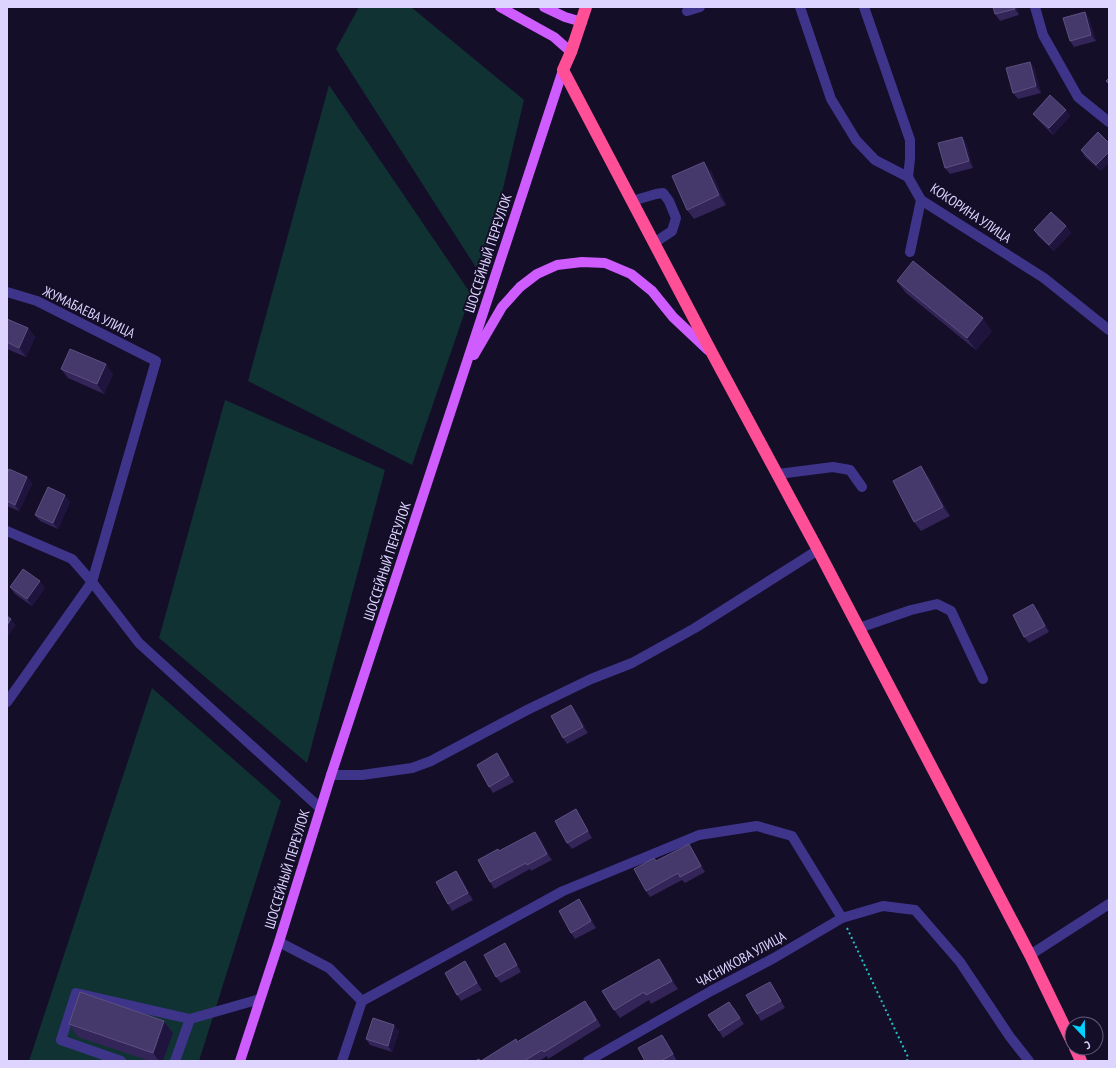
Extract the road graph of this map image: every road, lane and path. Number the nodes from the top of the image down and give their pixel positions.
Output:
1 (500, 7) edge
2 (544, 7) edge
3 (586, 7) edge
4 (700, 7) edge
5 (800, 7) edge
6 (864, 7) edge
7 (1035, 7) edge
8 (687, 11) dead end
9 (582, 22) junction
10 (571, 52) junction
11 (563, 70) junction
12 (1109, 122) edge
13 (908, 177) junction
14 (921, 200) junction
15 (632, 201) junction
16 (654, 243) junction
17 (910, 252) dead end
18 (7, 292) edge
19 (1109, 330) edge
20 (712, 353) junction
21 (464, 372) junction
22 (778, 474) junction
23 (862, 487) dead end
24 (7, 531) edge
25 (818, 550) junction
26 (92, 582) junction
27 (859, 628) junction
28 (983, 679) dead end
29 (7, 702) edge
30 (331, 775) junction
31 (320, 808) junction
32 (1109, 904) edge
33 (842, 918) junction
34 (279, 942) junction
35 (1030, 955) junction
36 (260, 999) junction
37 (362, 1001) junction
38 (190, 1019) junction
39 (1064, 1025) edge
40 (121, 1061) edge
41 (175, 1061) edge
42 (240, 1061) edge
43 (342, 1061) edge
44 (588, 1061) edge
45 (907, 1061) edge
46 (1029, 1061) edge

1 - 10 main road
2 - 9 main road
3 - 9 highway
4 - 8 street
5 - 13 street
6 - 13 street
7 - 12 street
9 - 10 highway
10 - 11 highway
11 - 15 highway
11 - 21 main road, ШОССЕЙНЫЙ ПЕРЕУЛОК
13 - 14 street, КОКОРИНА УЛИЦА
14 - 17 street
14 - 19 street, КОКОРИНА УЛИЦА
15 - 16 highway
15 - 16 street
16 - 20 highway
18 - 26 street, ЖУМАБАЕВА УЛИЦА
20 - 21 main road
20 - 22 highway
21 - 30 main road, ШОССЕЙНЫЙ ПЕРЕУЛОК
22 - 23 street
22 - 25 highway
24 - 26 street
25 - 27 highway
25 - 30 street
26 - 29 street
26 - 31 street
27 - 28 street
27 - 35 highway
30 - 31 main road, ШОССЕЙНЫЙ ПЕРЕУЛОК
31 - 34 main road, ШОССЕЙНЫЙ ПЕРЕУЛОК
32 - 35 street
33 - 37 street
33 - 44 street, ЧАСНИКОВА УЛИЦА
33 - 45 path
33 - 46 street, ЧАСНИКОВА УЛИЦА
34 - 36 main road, ШОССЕЙНЫЙ ПЕРЕУЛОК
34 - 37 street
35 - 39 highway
36 - 38 street
36 - 42 main road, ШОССЕЙНЫЙ ПЕРЕУЛОК
37 - 43 street
38 - 40 street
38 - 41 street

